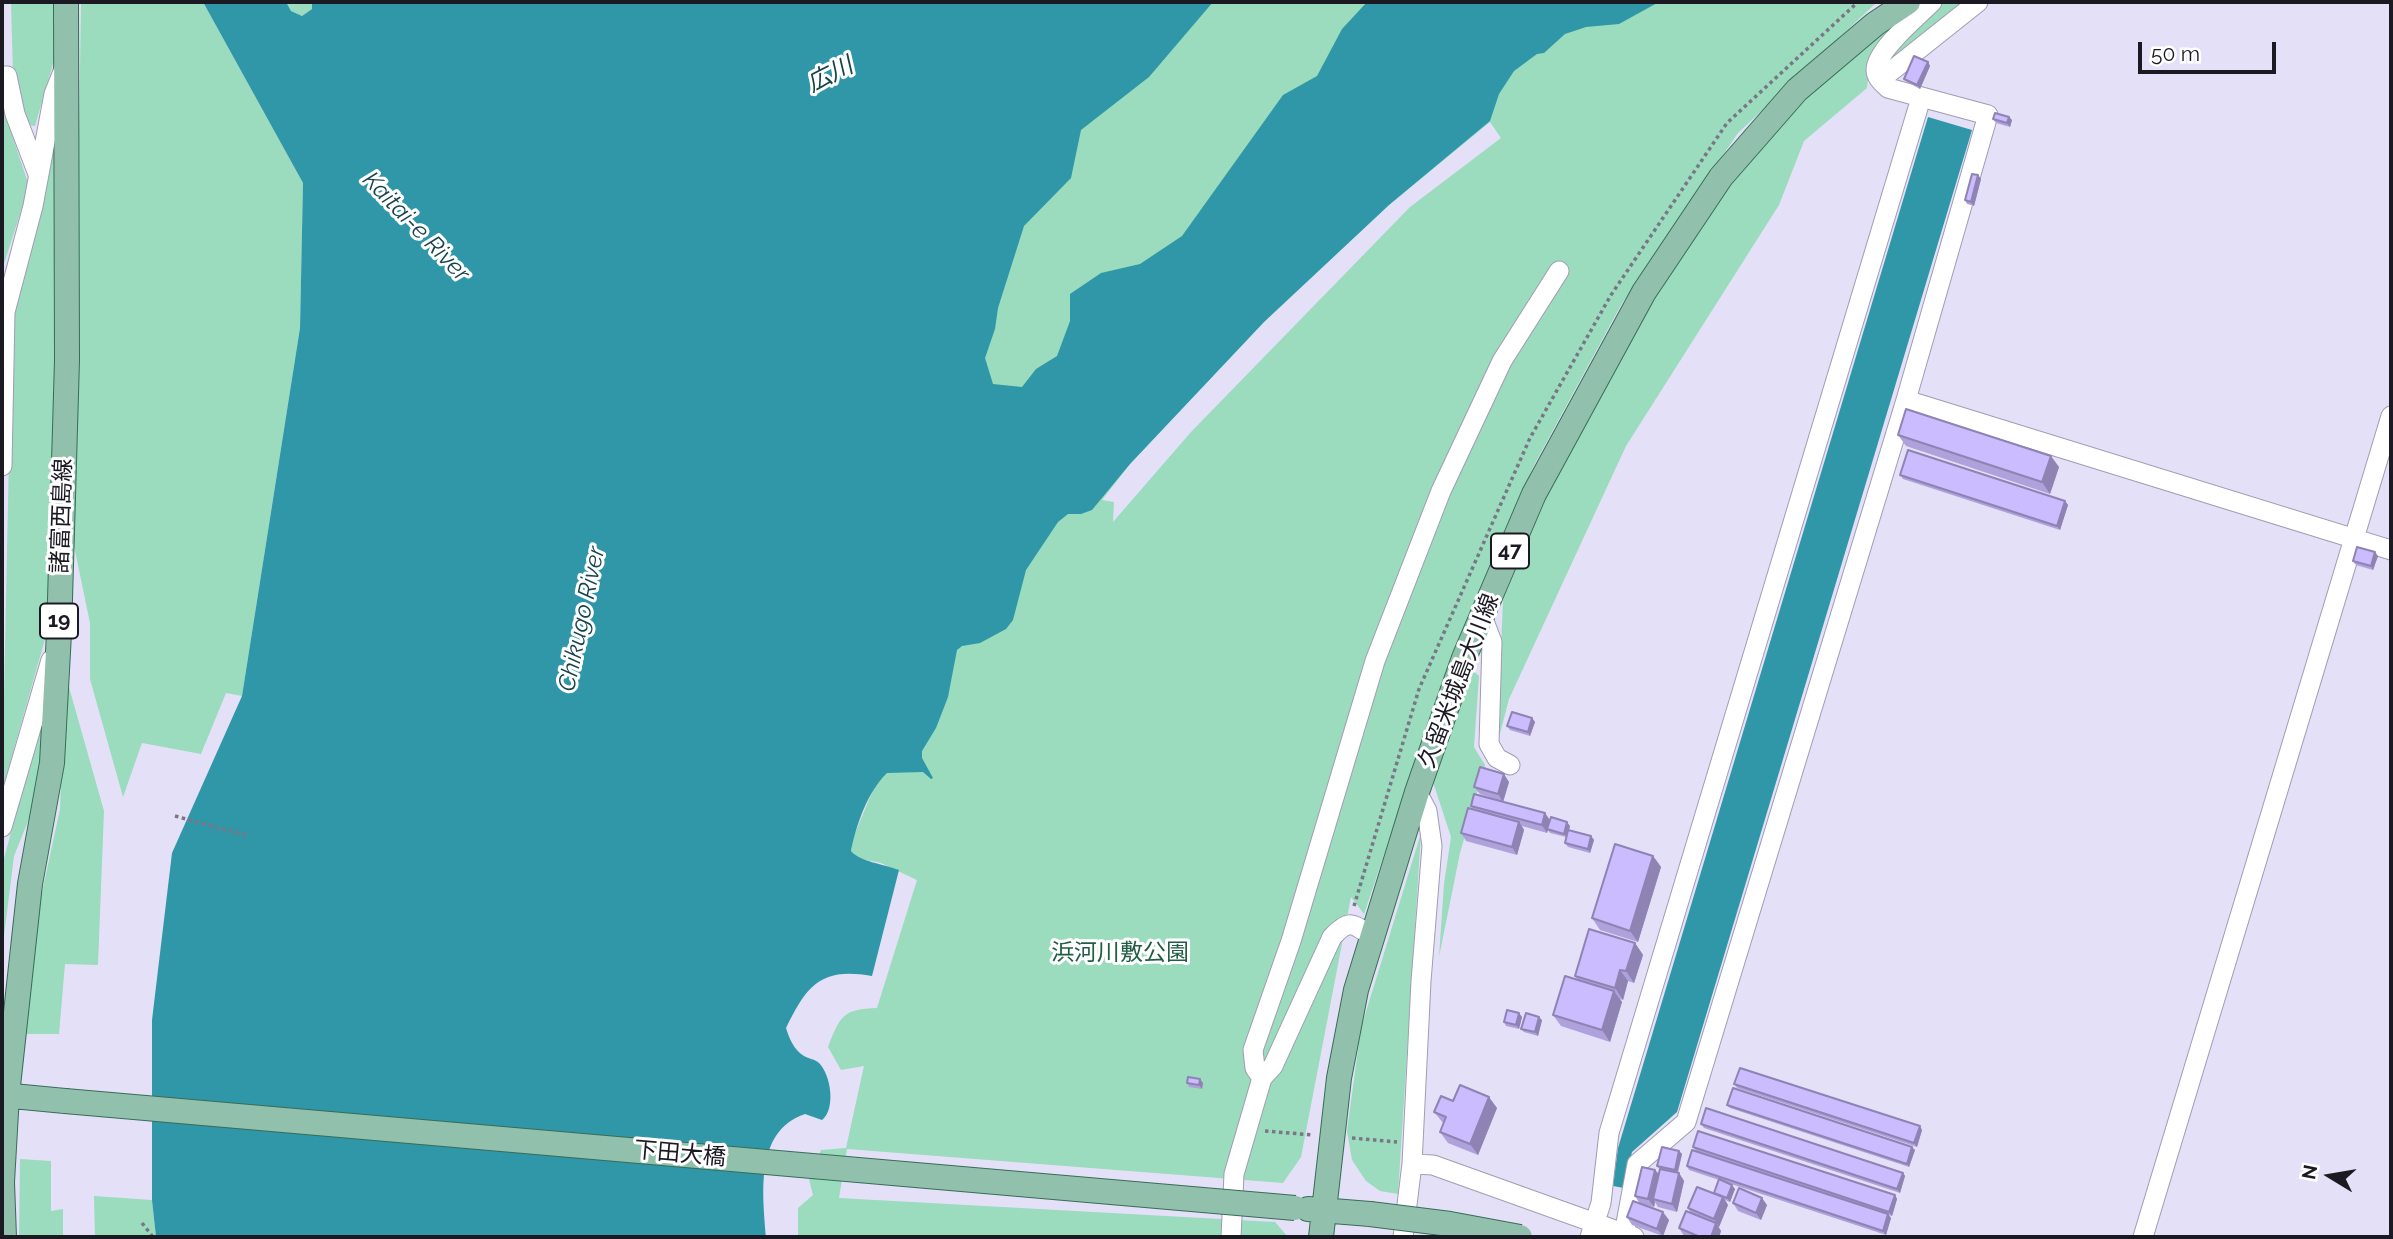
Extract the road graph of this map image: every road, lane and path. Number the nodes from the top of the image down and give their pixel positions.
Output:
1 (66, 2) edge
2 (1908, 2) edge
3 (1932, 2) edge
4 (1978, 2) edge
5 (68, 62) junction
6 (2, 76) edge
7 (1880, 80) junction
8 (1922, 98) junction
9 (38, 175) junction
10 (1559, 271) dead end
11 (1906, 400) junction
12 (2391, 416) edge
13 (2, 418) edge
14 (2, 466) edge
15 (2354, 539) junction
16 (2391, 550) edge
17 (1482, 616) junction
18 (59, 633) junction
19 (1510, 765) dead end
20 (1418, 792) junction
21 (175, 816) dead end
22 (2, 827) edge
23 (249, 836) dead end
24 (1372, 936) junction
25 (1262, 1078) junction
26 (4, 1095) edge
27 (1259, 1130) dead end
28 (1332, 1137) junction
29 (1413, 1144) junction
30 (1412, 1164) junction
31 (1323, 1210) junction
32 (142, 1223) dead end
33 (1592, 1230) edge
34 (1629, 1236) edge
35 (4, 1237) edge
36 (153, 1237) edge
37 (1231, 1237) edge
38 (1321, 1237) edge
39 (1403, 1237) edge
40 (1520, 1237) edge
41 (2143, 1237) edge

1 - 5 main road, 諸富西島線 / 19
2 - 17 main road, 久留米城島大川線 / 47
3 - 7 street
4 - 7 street
5 - 9 street
5 - 18 main road, 諸富西島線 / 19
6 - 9 street
7 - 8 street
8 - 11 street
8 - 33 street
9 - 13 street
10 - 25 street
11 - 15 street
11 - 34 street
12 - 15 street
13 - 14 street
15 - 16 street
15 - 41 street
17 - 19 street
17 - 20 main road, 久留米城島大川線 / 47
18 - 22 street
18 - 26 main road, 諸富西島線 / 19
20 - 24 main road, 久留米城島大川線 / 47
20 - 29 street
21 - 23 path
24 - 25 street
24 - 28 main road, 久留米城島大川線 / 47
25 - 37 street
26 - 31 main road, 下田大橋, bridge
26 - 35 main road, 諸富西島線 / 19
27 - 28 path
28 - 29 path
28 - 31 main road, 久留米城島大川線 / 47
29 - 30 street
30 - 33 street
30 - 39 street
31 - 38 main road, 久留米城島大川線 / 47
31 - 40 main road, 下田大橋, bridge
32 - 36 path
33 - 34 street

